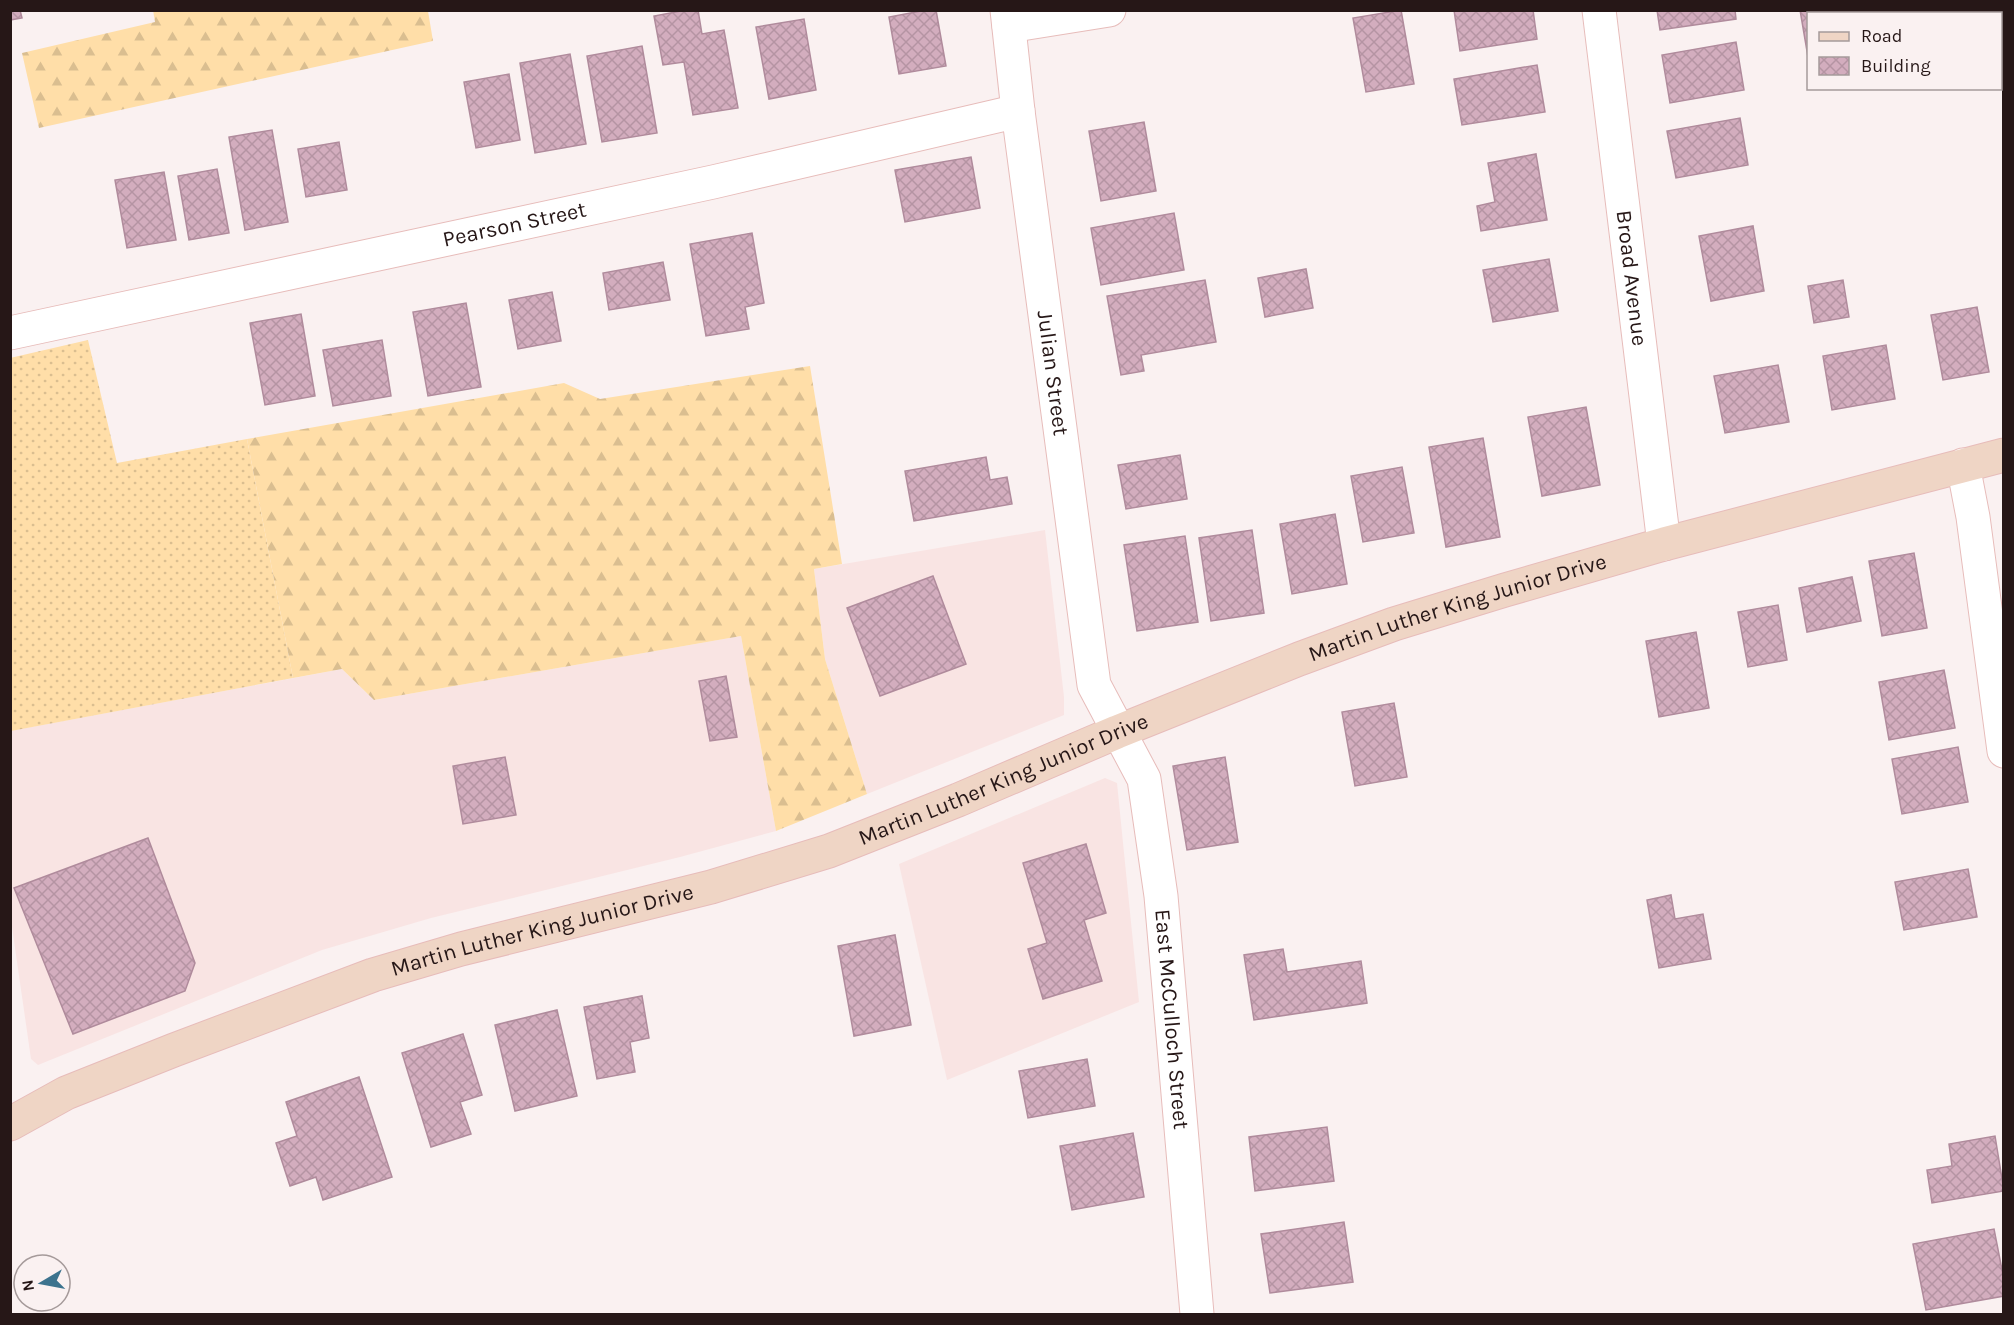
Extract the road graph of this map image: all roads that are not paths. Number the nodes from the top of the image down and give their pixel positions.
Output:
1 (1109, 10) edge
2 (1599, 10) edge
3 (1008, 18) edge
4 (1018, 111) junction
5 (10, 333) edge
6 (2004, 455) edge
7 (1963, 465) junction
8 (1664, 544) junction
9 (1118, 732) junction
10 (2004, 751) edge
11 (10, 1124) edge
12 (1197, 1314) edge

1 - 3 street
2 - 8 street, Broad Avenue
3 - 4 street, Julian Street
4 - 5 street, Pearson Street
4 - 9 street, Julian Street
6 - 7 main road, Martin Luther King Junior Drive
7 - 8 main road, Martin Luther King Junior Drive
7 - 10 street
8 - 9 main road, Martin Luther King Junior Drive
9 - 11 main road, Martin Luther King Junior Drive
9 - 12 street, East McCulloch Street

